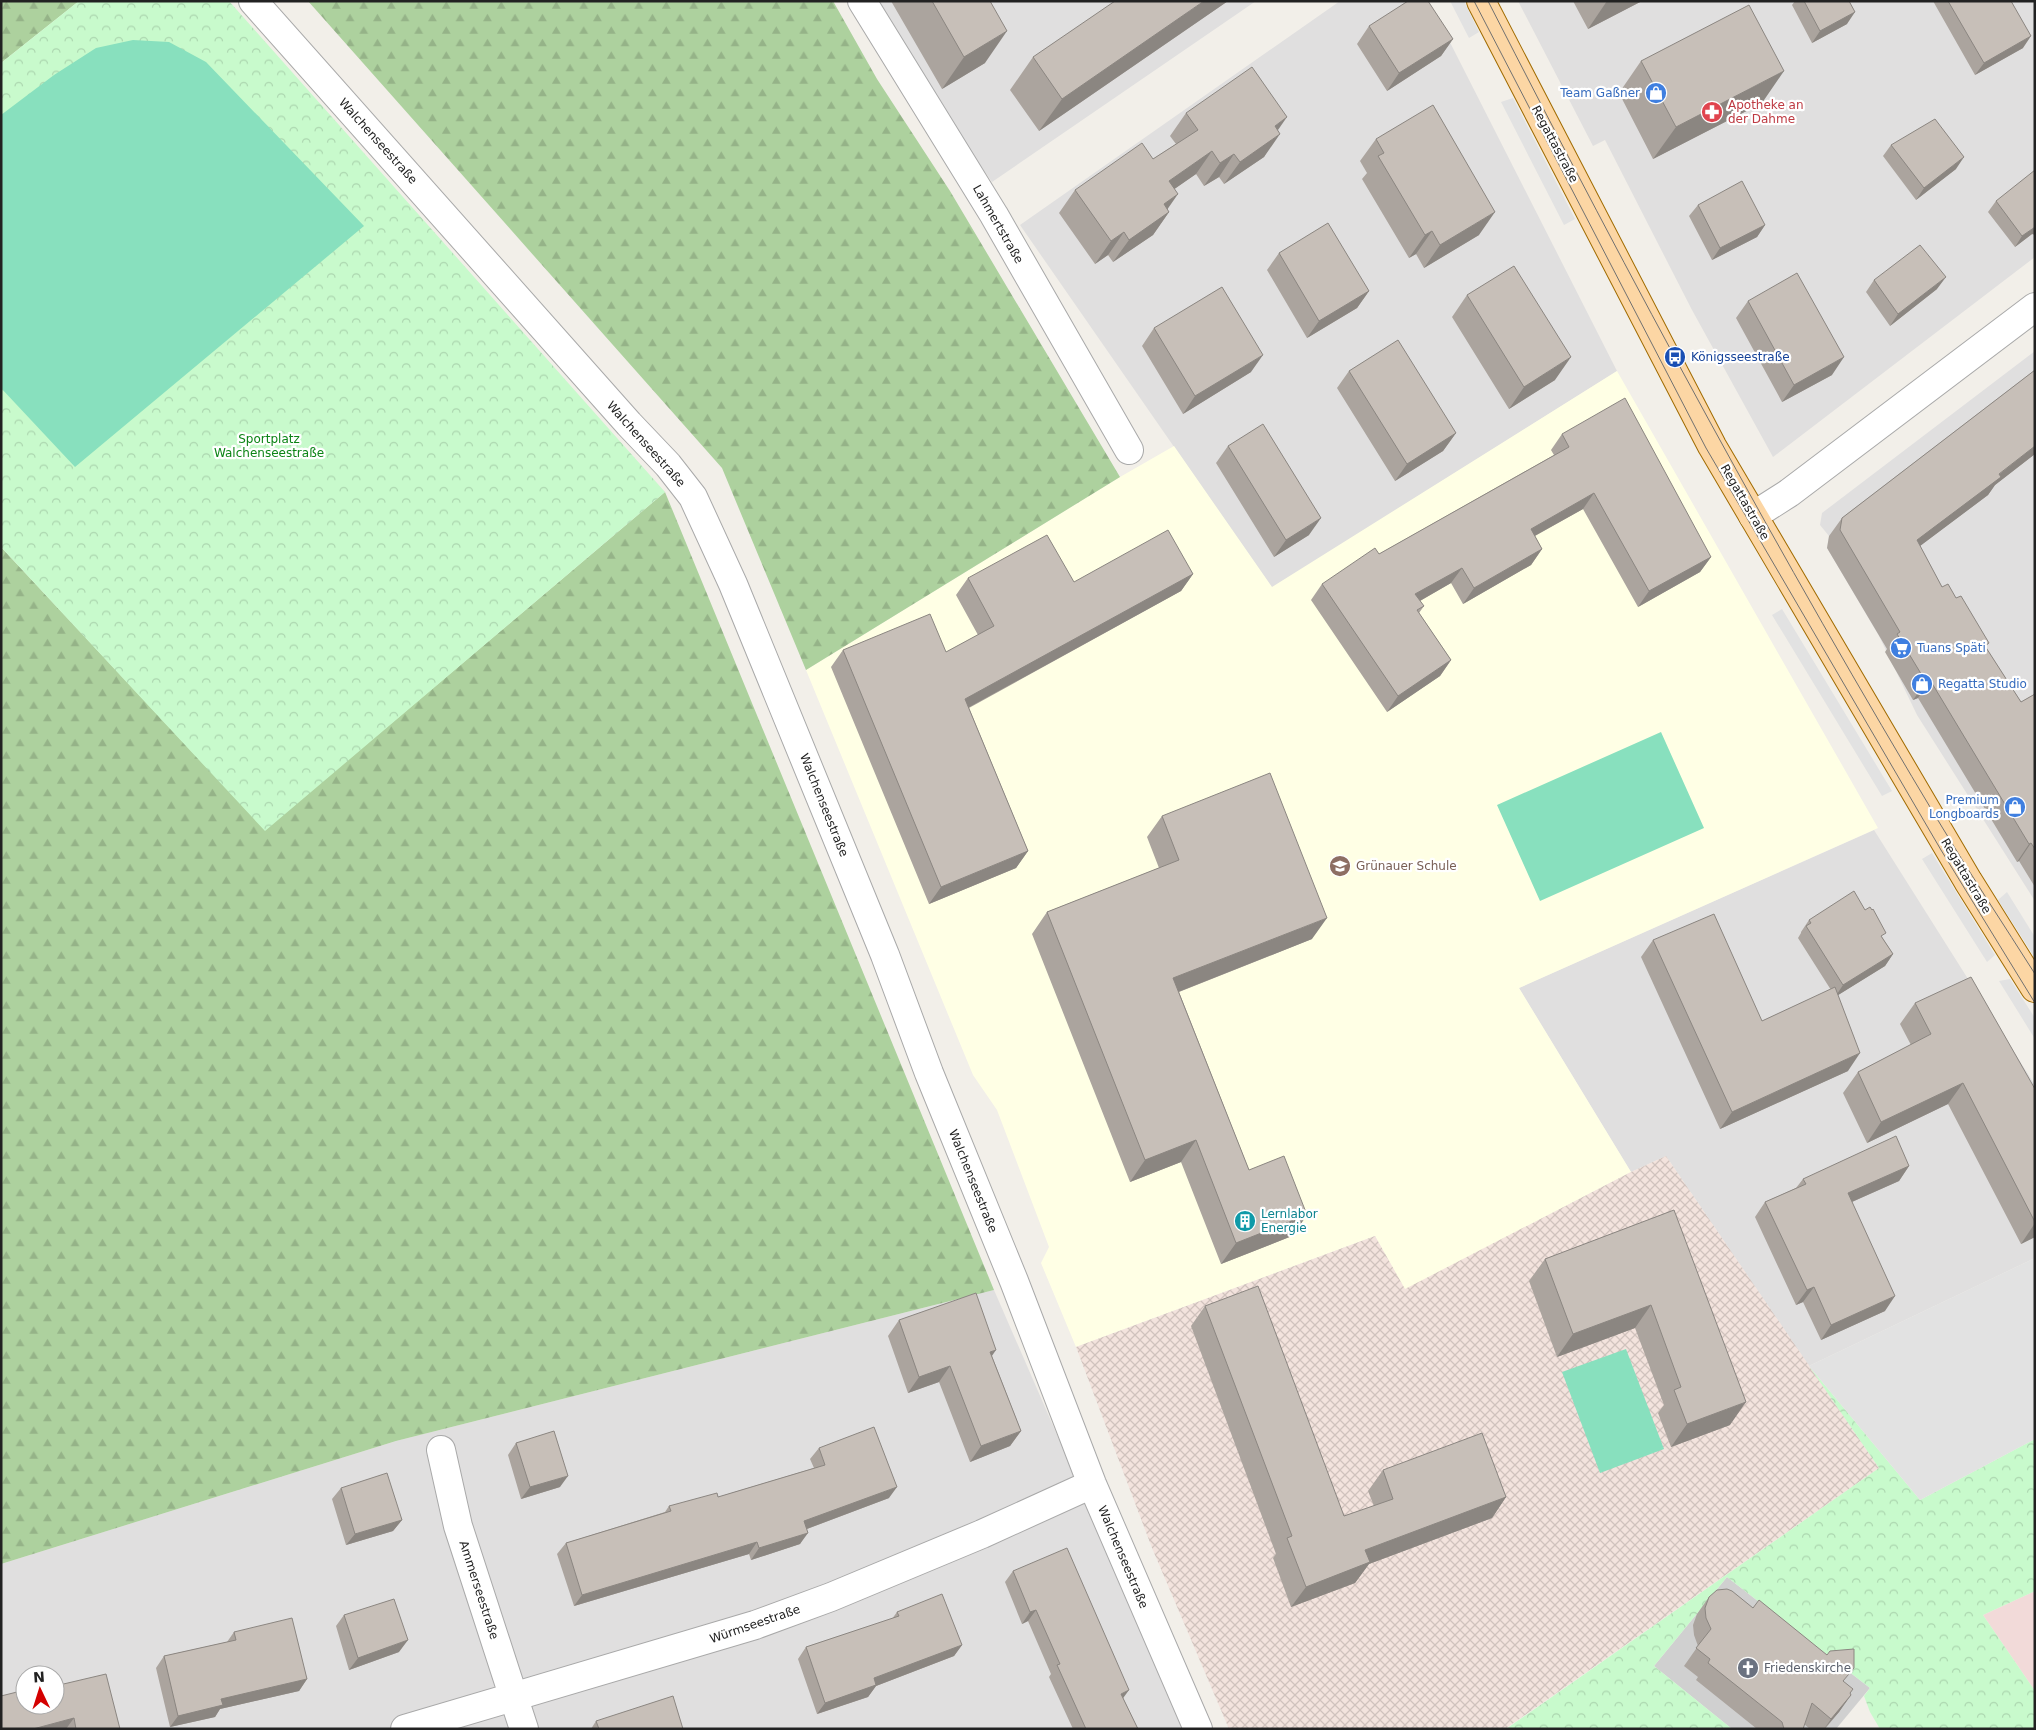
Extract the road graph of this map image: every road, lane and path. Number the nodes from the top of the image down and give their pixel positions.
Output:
1 (253, 1) edge
2 (862, 1) edge
3 (1481, 1) edge
4 (2035, 307) edge
5 (1129, 450) dead end
6 (1752, 516) junction
7 (2035, 988) edge
8 (441, 1450) dead end
9 (1092, 1484) junction
10 (514, 1698) junction
11 (405, 1729) edge
12 (524, 1729) edge
13 (1198, 1729) edge

1 - 9 street, Walchenseestraße
2 - 5 street, Lahmertstraße
3 - 6 main road, Regattastraße
4 - 6 street
6 - 7 main road, Regattastraße
8 - 10 street, Ammerseestraße
9 - 10 street, Würmseestraße
9 - 13 street, Walchenseestraße
10 - 11 street, Würmseestraße
10 - 12 street, Ammerseestraße

